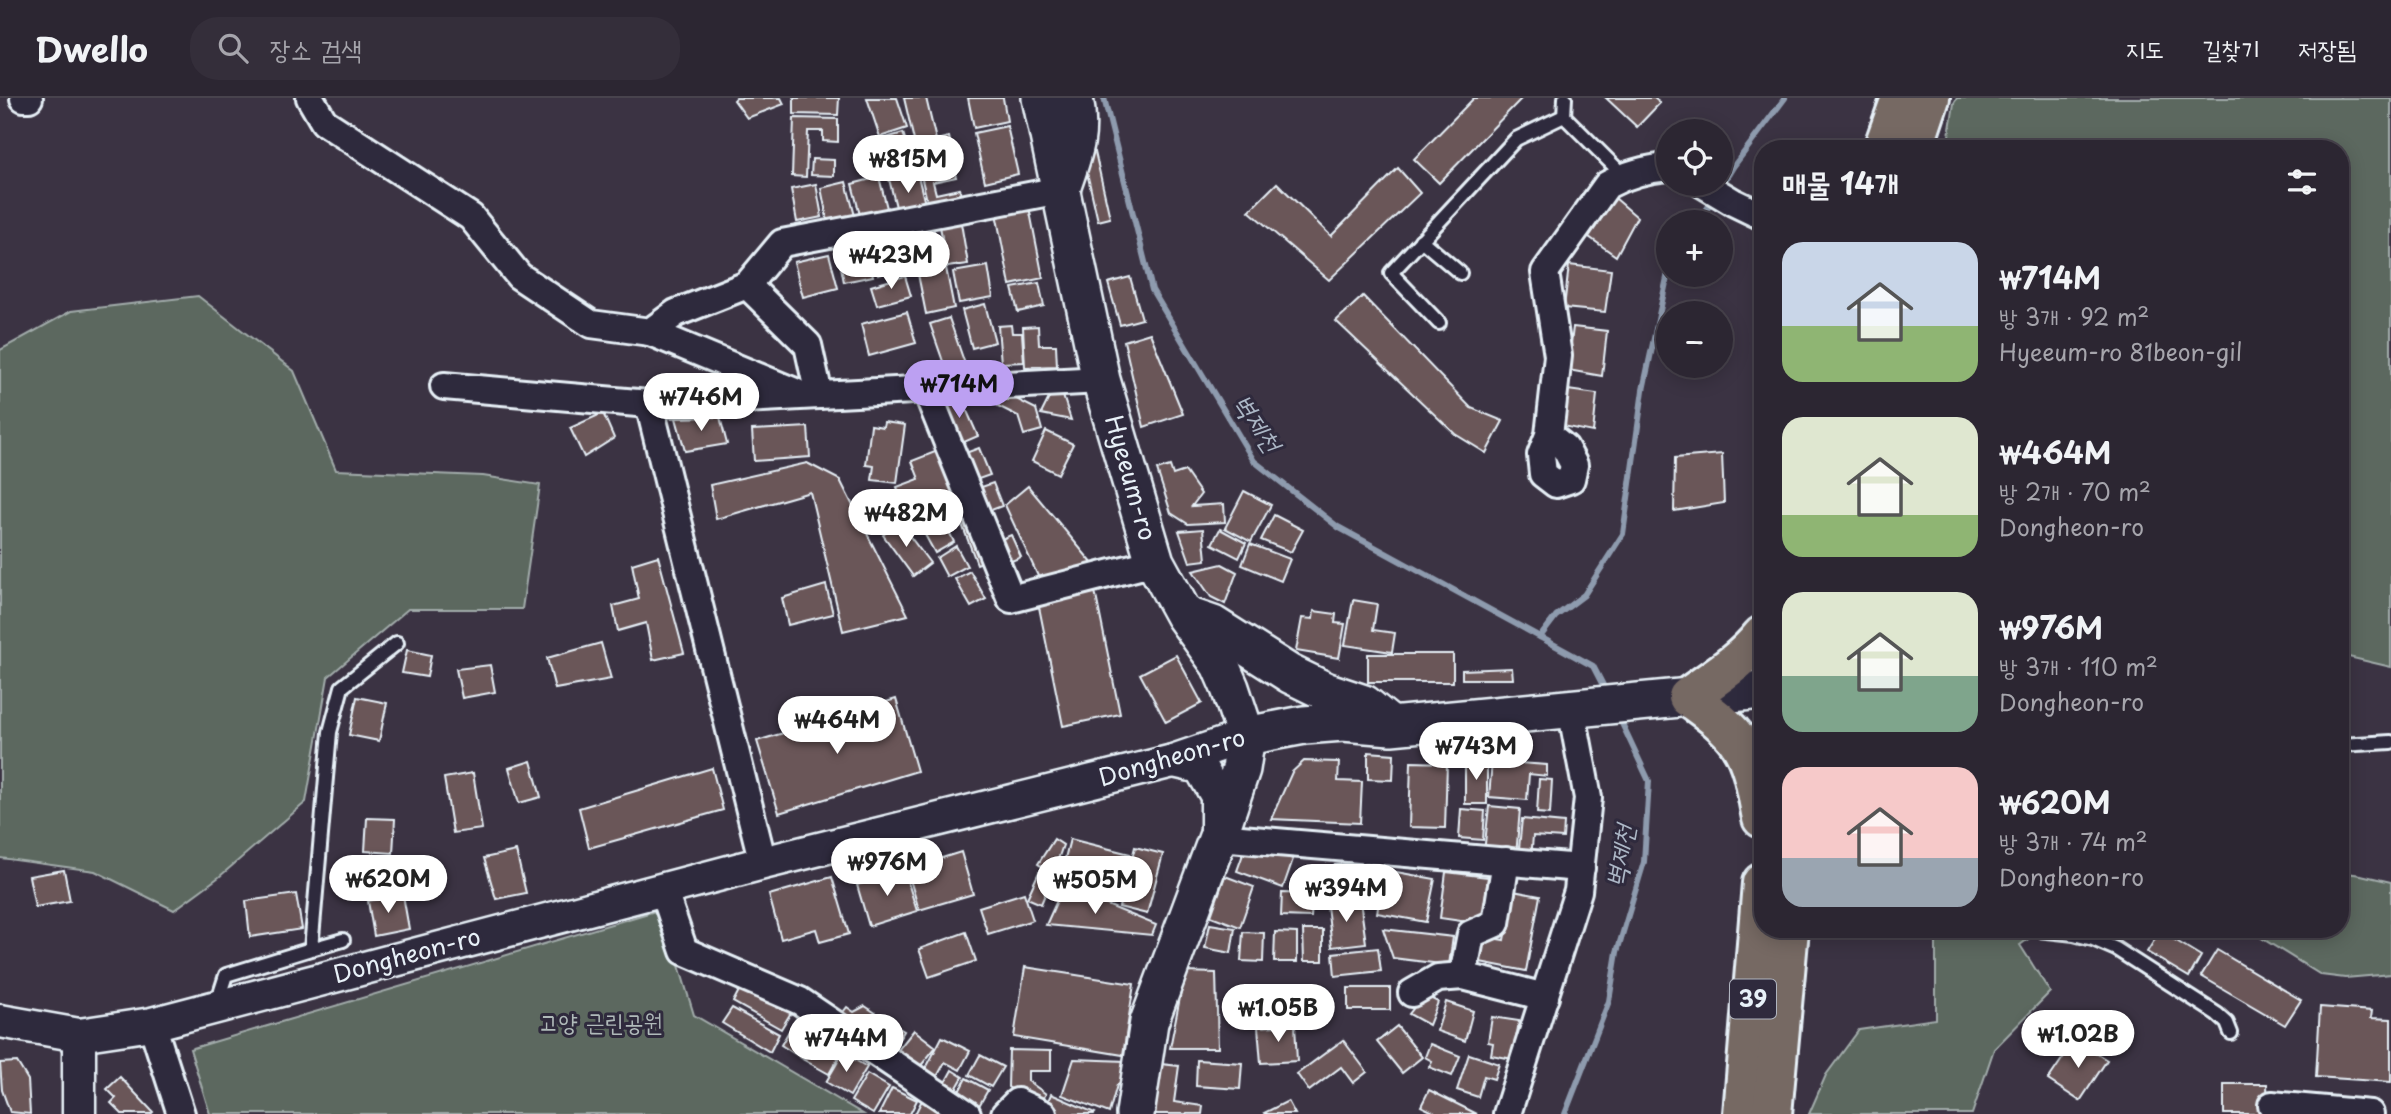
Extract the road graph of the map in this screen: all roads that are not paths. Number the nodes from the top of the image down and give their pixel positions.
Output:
1 (310, 98) edge
2 (1041, 98) edge
3 (1074, 98) edge
4 (1565, 98) edge
5 (1901, 98) edge
6 (1930, 98) edge
7 (1564, 116) junction
8 (1886, 140) edge
9 (1916, 140) edge
10 (1656, 168) edge
11 (1622, 177) junction
12 (1060, 190) junction
13 (1723, 196) edge
14 (1754, 212) edge
15 (1421, 240) junction
16 (1460, 273) dead end
17 (747, 285) junction
18 (1439, 323) dead end
19 (650, 332) junction
20 (1101, 380) junction
21 (444, 386) dead end
22 (926, 389) junction
23 (811, 395) junction
24 (649, 404) junction
25 (1549, 435) dead end
26 (1155, 562) junction
27 (1184, 615) junction
28 (397, 643) dead end
29 (1754, 647) edge
30 (1754, 691) edge
31 (1688, 697) junction
32 (1580, 708) junction
33 (1391, 726) junction
34 (1246, 736) junction
35 (2391, 742) edge
36 (2349, 744) edge
37 (1173, 761) junction
38 (1754, 779) edge
39 (1217, 837) junction
40 (1506, 861) junction
41 (763, 863) junction
42 (1581, 867) junction
43 (663, 889) junction
44 (1757, 938) edge
45 (1789, 938) edge
46 (2090, 938) edge
47 (343, 940) dead end
48 (311, 949) junction
49 (1463, 976) junction
50 (1412, 993) dead end
51 (1545, 997) junction
52 (216, 1007) junction
53 (0, 1021) edge
54 (152, 1024) junction
55 (2231, 1034) dead end
56 (79, 1035) junction
57 (2272, 1105) dead end
58 (79, 1114) edge
59 (181, 1114) edge
60 (967, 1114) edge
61 (1005, 1114) edge
62 (1043, 1114) edge
63 (1135, 1114) edge
64 (1507, 1114) edge
65 (1743, 1114) edge
66 (1772, 1114) edge
67 (2370, 1114) edge

1 - 19 street
2 - 12 main road, Hyeeum-ro
3 - 12 main road
4 - 7 lane
5 - 8 main road
6 - 9 main road
7 - 11 lane
7 - 15 lane
10 - 11 street
11 - 25 street
12 - 17 street
12 - 20 main road, Hyeeum-ro
13 - 14 street
15 - 16 lane
15 - 18 lane
17 - 19 street
17 - 23 street
19 - 23 street
20 - 22 street
20 - 26 main road, Hyeeum-ro
21 - 24 street
22 - 23 street
22 - 26 street
23 - 24 street
24 - 41 street
26 - 27 main road, Hyeeum-ro
27 - 33 main road
27 - 34 main road, Hyeeum-ro
28 - 48 lane
29 - 31 main road
30 - 31 main road
31 - 32 main road, Dongheon-ro
31 - 38 main road
32 - 33 main road, Dongheon-ro
32 - 42 street
33 - 34 main road, Dongheon-ro
34 - 37 street, Dongheon-ro
34 - 39 main road, Hyeeum-ro
35 - 36 lane
37 - 39 street
37 - 41 street, Dongheon-ro
39 - 40 street
39 - 63 main road, Hyeeum-ro
40 - 42 street
40 - 49 street
41 - 43 street, Dongheon-ro
42 - 51 street
43 - 52 street, Dongheon-ro
43 - 60 street
44 - 65 main road, 39
45 - 66 main road, 39
46 - 55 lane
47 - 48 lane
48 - 52 lane
49 - 50 street
49 - 51 street
51 - 64 street
52 - 54 street, Dongheon-ro
53 - 56 street, Dongheon-ro
54 - 56 street, Dongheon-ro
54 - 59 street
56 - 58 street
57 - 67 street
61 - 62 street

